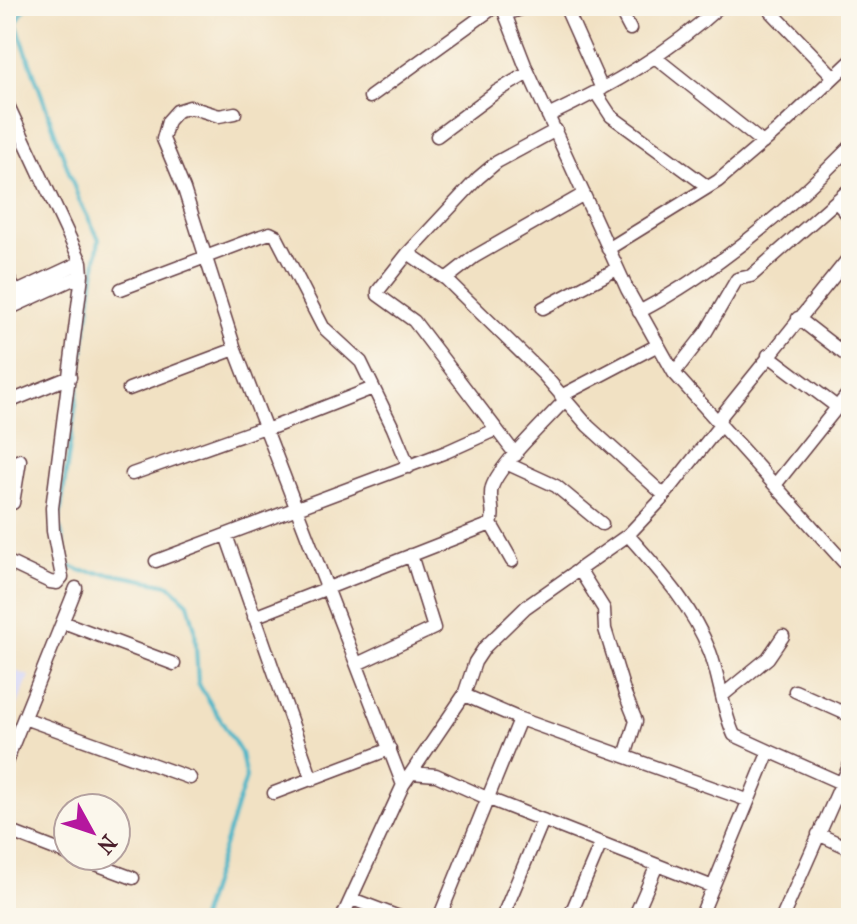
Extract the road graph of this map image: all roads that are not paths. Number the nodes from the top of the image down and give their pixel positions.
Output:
1 (530, 6) edge
2 (565, 6) edge
3 (618, 6) edge
4 (720, 6) edge
5 (766, 6) edge
6 (501, 9) edge
7 (630, 29) dead end
8 (656, 58) junction
9 (851, 61) edge
10 (528, 73) junction
11 (834, 77) junction
12 (599, 91) junction
13 (370, 97) dead end
14 (6, 101) edge
15 (235, 113) dead end
16 (548, 116) junction
17 (556, 130) junction
18 (437, 136) dead end
19 (763, 143) junction
20 (851, 146) edge
21 (708, 187) junction
22 (851, 188) edge
23 (584, 194) junction
24 (836, 202) junction
25 (851, 218) edge
26 (608, 249) junction
27 (408, 253) junction
28 (851, 255) edge
29 (206, 256) junction
30 (81, 269) junction
31 (617, 269) junction
32 (6, 273) edge
33 (446, 279) junction
34 (121, 289) dead end
35 (14, 298) edge
36 (543, 308) dead end
37 (6, 310) edge
38 (639, 312) junction
39 (798, 318) junction
40 (658, 345) junction
41 (235, 349) junction
42 (768, 355) junction
43 (851, 359) edge
44 (674, 373) junction
45 (70, 377) junction
46 (373, 388) junction
47 (129, 389) dead end
48 (851, 390) edge
49 (562, 398) junction
50 (6, 403) edge
51 (837, 407) junction
52 (719, 422) junction
53 (266, 428) junction
54 (495, 430) junction
55 (512, 459) junction
56 (6, 466) edge
57 (409, 467) junction
58 (132, 474) dead end
59 (775, 485) junction
60 (664, 495) junction
61 (6, 499) edge
62 (296, 510) junction
63 (491, 524) junction
64 (602, 524) dead end
65 (226, 535) junction
66 (628, 535) junction
67 (411, 555) junction
68 (6, 561) edge
69 (156, 561) dead end
70 (512, 561) dead end
71 (579, 569) junction
72 (851, 570) edge
73 (76, 588) dead end
74 (326, 588) junction
75 (254, 617) junction
76 (63, 622) junction
77 (783, 636) dead end
78 (174, 664) dead end
79 (357, 664) junction
80 (795, 691) dead end
81 (464, 695) junction
82 (723, 695) junction
83 (851, 716) edge
84 (24, 718) junction
85 (520, 719) junction
86 (390, 749) junction
87 (769, 751) junction
88 (625, 756) junction
89 (6, 762) edge
90 (851, 762) edge
91 (412, 773) junction
92 (190, 778) dead end
93 (312, 780) junction
94 (841, 783) junction
95 (403, 785) junction
96 (274, 793) dead end
97 (489, 799) junction
98 (747, 800) junction
99 (543, 820) junction
100 (6, 830) edge
101 (818, 834) junction
102 (601, 843) junction
103 (52, 848) edge
104 (851, 849) edge
105 (657, 865) junction
106 (117, 872) edge
107 (133, 878) dead end
108 (713, 887) junction
109 (352, 899) junction
110 (342, 918) edge
111 (402, 918) edge
112 (439, 918) edge
113 (502, 918) edge
114 (569, 918) edge
115 (634, 918) edge
116 (700, 918) edge
117 (782, 918) edge

1 - 6 street
2 - 12 street
3 - 7 street
4 - 8 street
5 - 11 street
6 - 10 street
6 - 13 street
8 - 12 street
8 - 19 street
9 - 11 street
10 - 16 street
10 - 18 street
11 - 19 street
12 - 16 street
12 - 21 street
14 - 30 street
15 - 29 street
16 - 17 street
17 - 23 street
17 - 27 street
19 - 21 street
20 - 38 street
21 - 26 street
22 - 24 street
23 - 26 street
23 - 33 street
24 - 25 street
24 - 44 street
26 - 31 street
27 - 33 street
27 - 54 street
28 - 39 street
29 - 34 street
29 - 41 street
29 - 46 street
30 - 35 street
30 - 45 street
31 - 36 street
31 - 38 street
32 - 35 street
33 - 49 street
35 - 37 street
38 - 40 street
39 - 42 street
39 - 43 street
40 - 44 street
40 - 49 street
41 - 47 street
41 - 53 street
42 - 51 street
42 - 52 street
44 - 52 street
45 - 50 street
45 - 68 street
46 - 53 street
46 - 57 street
48 - 51 street
49 - 55 street
49 - 60 street
51 - 59 street
52 - 59 street
52 - 60 street
53 - 58 street
53 - 62 street
54 - 55 street
54 - 57 street
55 - 63 street
55 - 64 street
56 - 61 street
57 - 62 street
59 - 72 street
60 - 66 street
62 - 65 street
62 - 74 street
63 - 67 street
63 - 70 street
65 - 69 street
65 - 75 street
66 - 71 street
66 - 82 street
67 - 74 street
67 - 79 street
71 - 81 street
71 - 88 street
73 - 76 street
74 - 75 street
74 - 79 street
75 - 93 street
76 - 78 street
76 - 84 street
77 - 82 street
79 - 86 street
80 - 83 street
81 - 85 street
81 - 91 street
82 - 87 street
84 - 89 street
84 - 92 street
85 - 88 street
85 - 97 street
86 - 93 street
86 - 95 street
87 - 94 street
87 - 98 street
88 - 98 street
90 - 94 street
91 - 95 street
91 - 97 street
93 - 96 street
94 - 101 street
95 - 109 street
97 - 99 street
97 - 112 street
98 - 108 street
99 - 102 street
99 - 113 street
100 - 103 street
101 - 104 street
101 - 117 street
102 - 105 street
102 - 114 street
105 - 108 street
105 - 115 street
106 - 107 street
108 - 116 street
109 - 110 street
109 - 111 street

